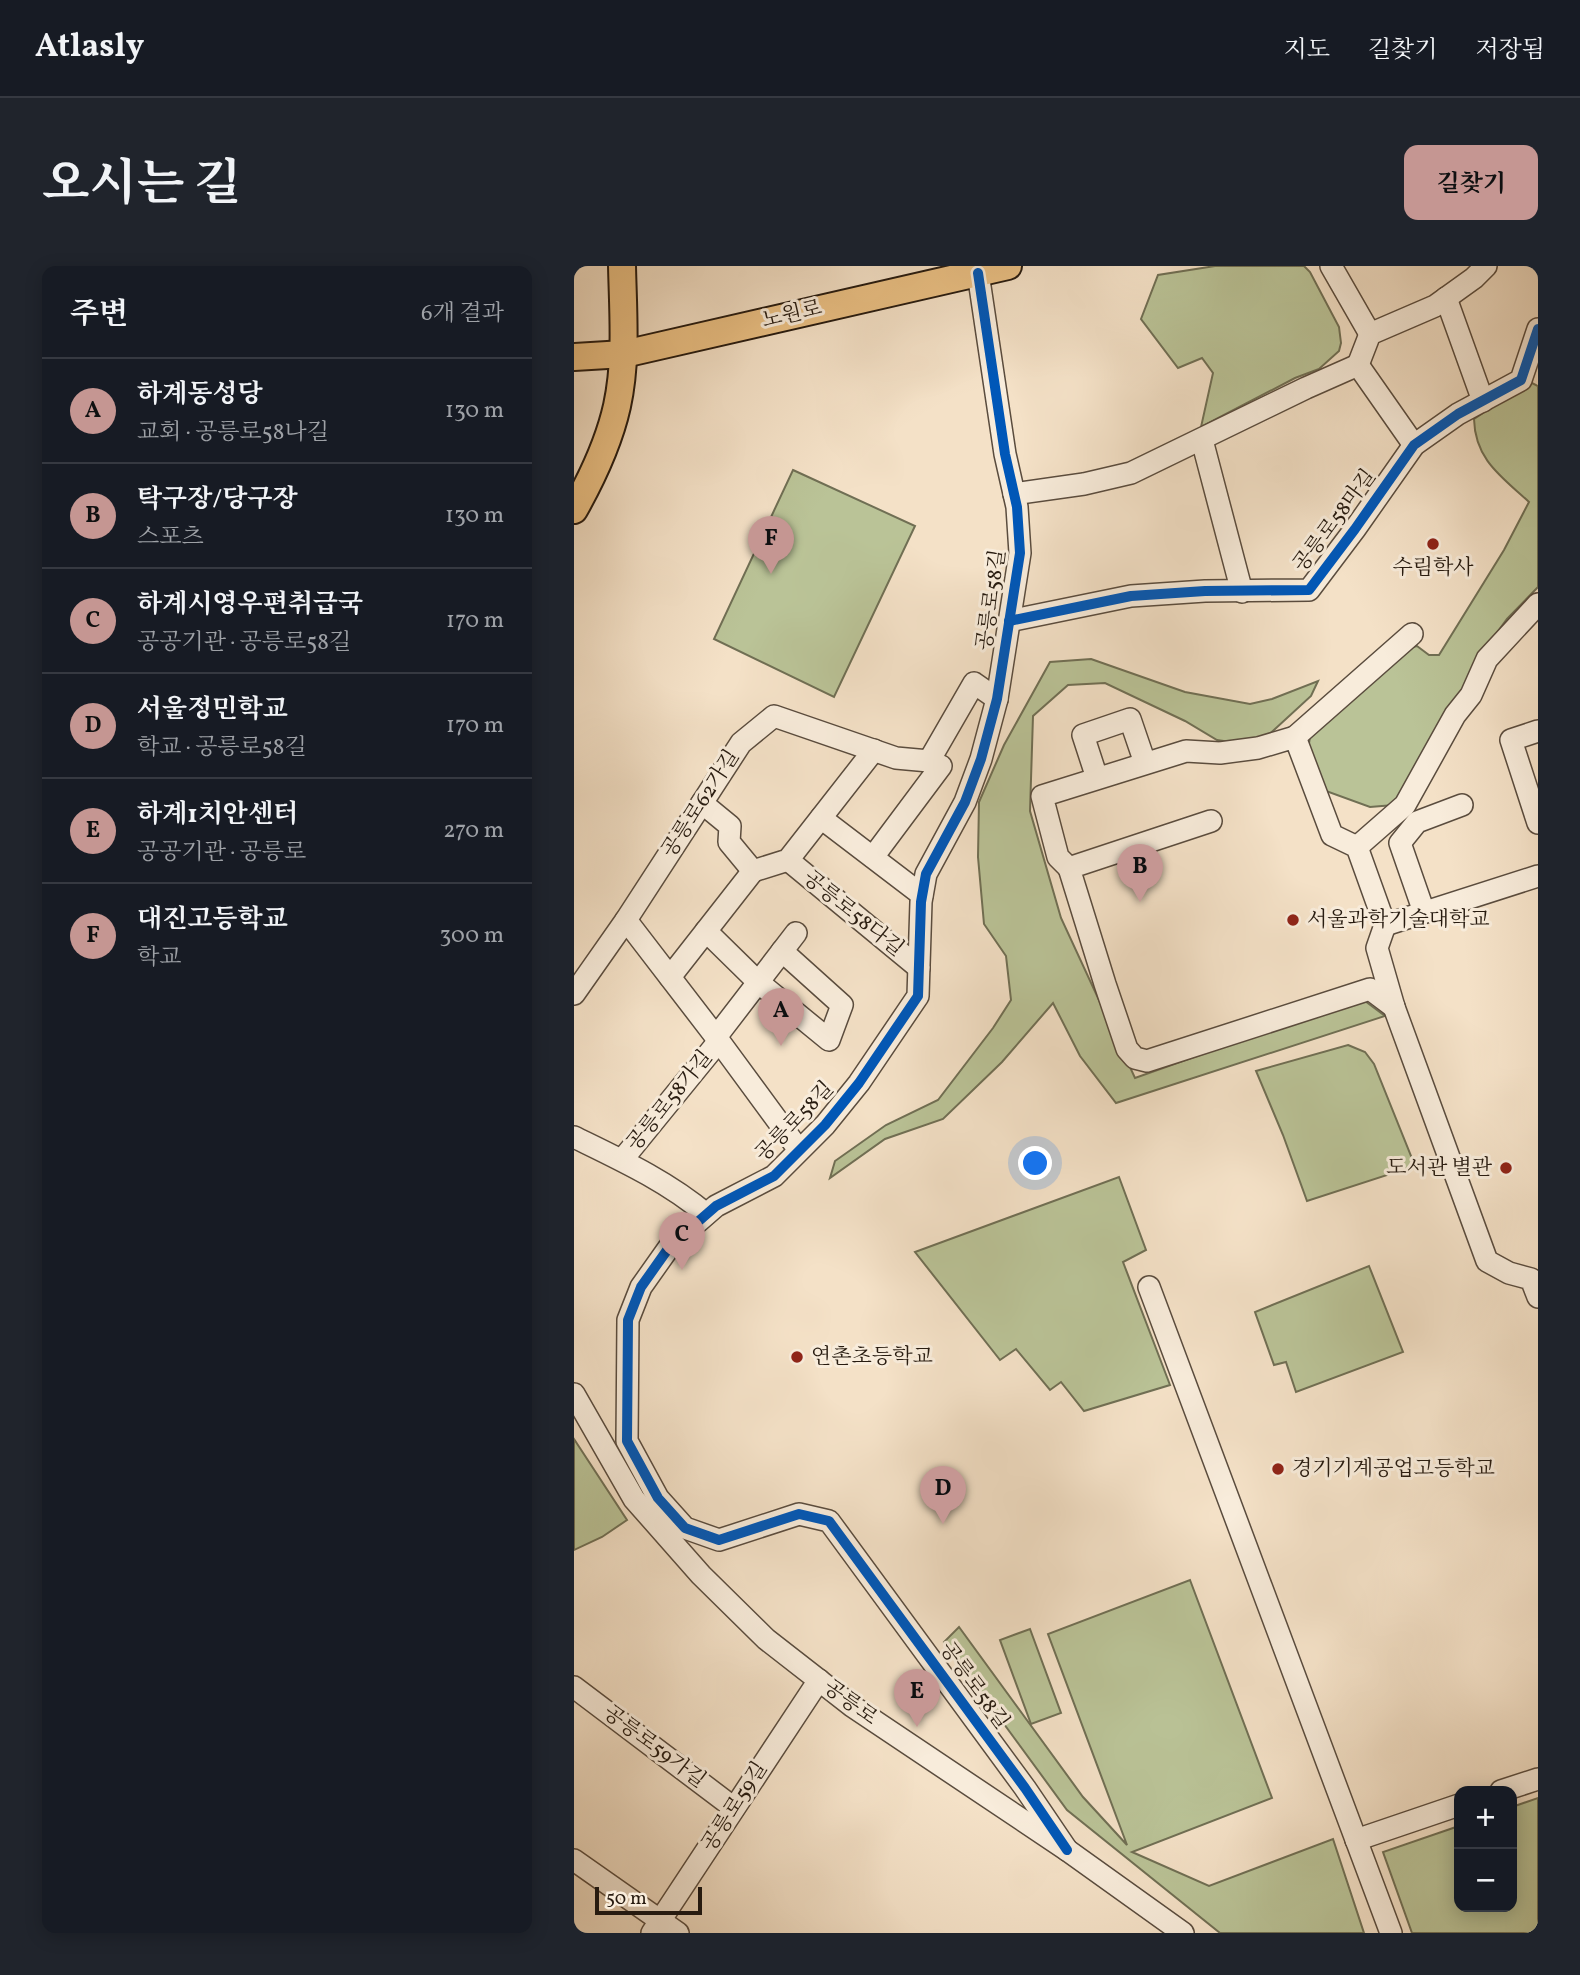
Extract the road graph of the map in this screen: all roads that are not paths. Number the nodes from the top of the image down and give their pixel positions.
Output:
1 (622, 266) edge
2 (1008, 266) edge
3 (1331, 266) edge
4 (1486, 266) edge
5 (978, 273) junction
6 (1446, 298) junction
7 (1538, 329) edge
8 (1370, 334) junction
9 (624, 354) junction
10 (574, 357) edge
11 (1358, 365) junction
12 (1483, 401) junction
13 (1202, 440) junction
14 (1414, 445) junction
15 (1014, 494) junction
16 (574, 510) edge
17 (1242, 592) junction
18 (1538, 604) edge
19 (1009, 621) junction
20 (1412, 634) dead end
21 (997, 699) junction
22 (1538, 731) edge
23 (1295, 737) junction
24 (874, 750) junction
25 (1145, 762) junction
26 (935, 763) junction
27 (1097, 778) junction
28 (973, 780) junction
29 (702, 803) junction
30 (1462, 804) dead end
31 (821, 818) junction
32 (1211, 821) dead end
33 (1538, 823) edge
34 (1356, 847) junction
35 (873, 857) junction
36 (788, 860) junction
37 (1069, 867) junction
38 (753, 871) junction
39 (1538, 876) edge
40 (922, 895) junction
41 (1424, 912) junction
42 (626, 920) junction
43 (1385, 925) junction
44 (706, 932) junction
45 (796, 933) dead end
46 (782, 951) junction
47 (919, 968) junction
48 (670, 977) junction
49 (758, 982) junction
50 (574, 995) edge
51 (1394, 1007) junction
52 (717, 1039) junction
53 (574, 1137) edge
54 (799, 1150) junction
55 (622, 1160) junction
56 (706, 1214) junction
57 (1149, 1287) dead end
58 (1538, 1297) edge
59 (574, 1394) edge
60 (582, 1426) edge
61 (818, 1680) junction
62 (574, 1687) edge
63 (1538, 1779) edge
64 (1516, 1786) edge
65 (1454, 1807) edge
66 (734, 1808) junction
67 (1356, 1840) junction
68 (1067, 1850) junction
69 (574, 1860) edge
70 (656, 1927) edge
71 (678, 1933) edge
72 (1184, 1933) edge
73 (1391, 1933) edge

1 - 9 main road
2 - 5 main road, 노원로
3 - 8 street
4 - 6 street
5 - 9 main road, 노원로
5 - 15 street, 공릉로58길
6 - 8 street
6 - 12 street
7 - 12 street, 공릉로58마길
8 - 11 street
9 - 10 main road, 노원로
9 - 16 main road
11 - 13 street
11 - 14 street
12 - 14 street, 공릉로58마길
13 - 15 street
13 - 17 street
14 - 17 street, 공릉로58마길
15 - 19 street, 공릉로58길
17 - 19 street, 공릉로58마길
18 - 34 street
19 - 21 street, 공릉로58길
20 - 23 street
21 - 26 street
21 - 28 street, 공릉로58길
22 - 33 street
23 - 25 street
23 - 34 street
24 - 26 street, 공릉로62가길
24 - 29 street, 공릉로62가길
24 - 31 street, 공릉로58다길
25 - 27 street
25 - 27 street
26 - 28 street, 공릉로62가길
26 - 35 street
27 - 37 street
28 - 40 street, 공릉로58길
29 - 38 street
29 - 42 street, 공릉로62가길
30 - 41 street
31 - 35 street
31 - 36 street, 공릉로58다길
32 - 37 street
34 - 43 street
35 - 40 street
36 - 38 street, 공릉로58다길
36 - 47 street, 공릉로58다길
37 - 51 street
38 - 44 street
39 - 41 street
40 - 47 street, 공릉로58길
41 - 43 street
42 - 48 street
42 - 50 street, 공릉로62가길
43 - 51 street
44 - 48 street
44 - 49 street
45 - 46 street, 공릉로58가길
46 - 49 street, 공릉로58가길
46 - 49 street
47 - 54 street, 공릉로58길
48 - 52 street
49 - 52 street, 공릉로58가길
51 - 58 street
52 - 54 street
52 - 55 street, 공릉로58가길
53 - 55 street, 공릉로58가길
54 - 56 street, 공릉로58길
55 - 56 street, 공릉로58가길
56 - 68 street, 공릉로58길
57 - 67 street
59 - 60 street, 공릉로
60 - 61 street, 공릉로
61 - 66 street, 공릉로59길
61 - 68 street, 공릉로
62 - 66 street, 공릉로59가길
63 - 64 street
65 - 67 street
66 - 70 street, 공릉로59길
67 - 73 street
68 - 72 street, 공릉로
69 - 70 street
70 - 71 street

